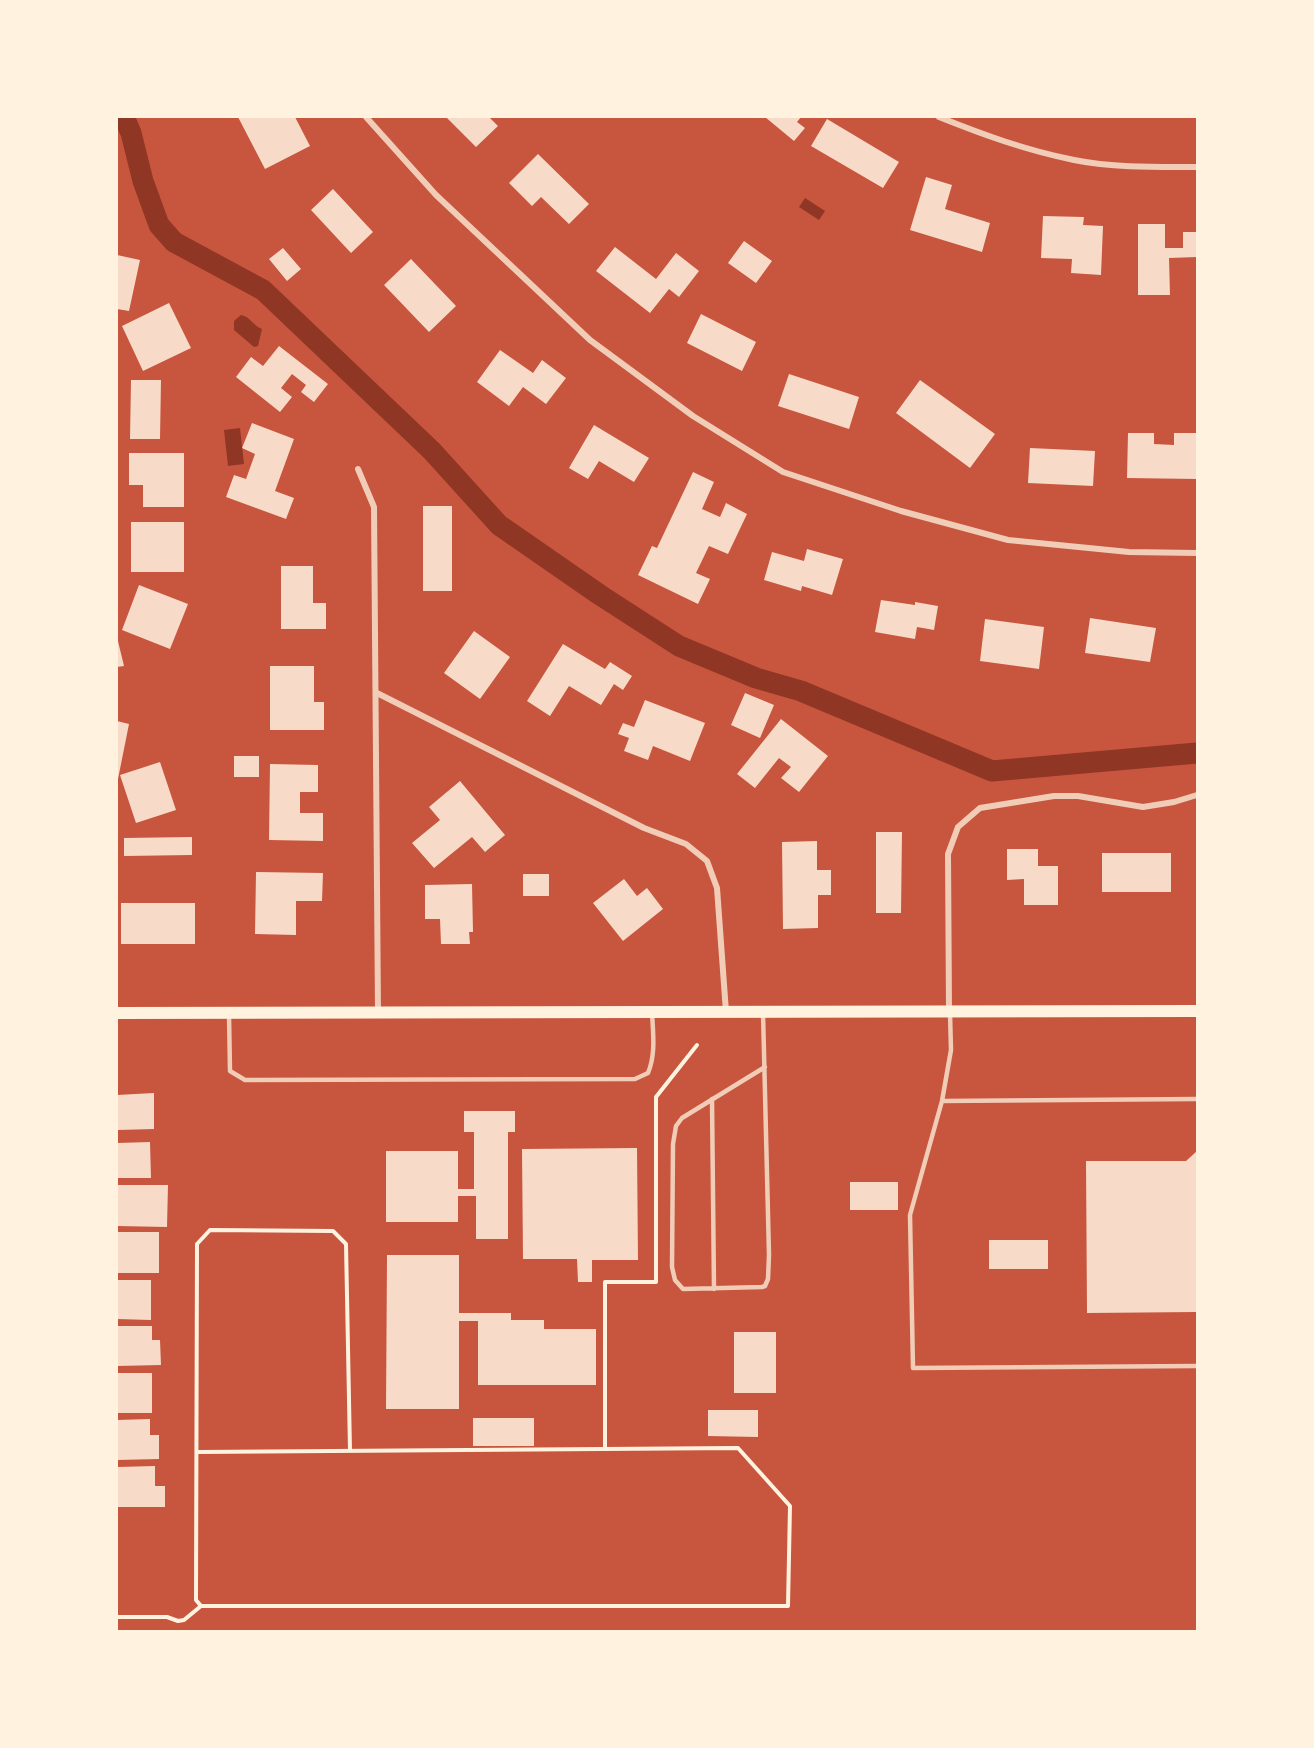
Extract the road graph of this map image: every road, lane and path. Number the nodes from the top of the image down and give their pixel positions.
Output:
1 (366, 117) edge
2 (939, 117) edge
3 (1197, 167) edge
4 (358, 469) dead end
5 (1197, 553) edge
6 (377, 693) junction
7 (1197, 795) edge
8 (652, 1011) junction
9 (949, 1011) junction
10 (1197, 1011) edge
11 (229, 1012) junction
12 (378, 1012) junction
13 (726, 1012) junction
14 (763, 1012) junction
15 (117, 1013) edge
16 (697, 1045) dead end
17 (765, 1067) junction
18 (712, 1099) junction
19 (1197, 1099) edge
20 (942, 1101) junction
21 (714, 1289) junction
22 (1197, 1366) edge
23 (605, 1449) junction
24 (350, 1451) junction
25 (197, 1452) junction
26 (201, 1606) junction
27 (117, 1617) edge

1 - 5 street
2 - 3 street
4 - 6 street
6 - 12 street
6 - 13 street
7 - 9 street
8 - 11 lane
8 - 12 main road
8 - 13 main road
9 - 10 main road
9 - 14 main road
9 - 20 lane
11 - 12 main road
11 - 15 main road
13 - 14 main road
14 - 17 lane
16 - 23 path
17 - 18 lane
17 - 21 lane
18 - 21 lane
18 - 21 lane
19 - 20 lane
20 - 22 lane
23 - 24 path
23 - 26 path
24 - 25 path
24 - 25 path
25 - 26 path
26 - 27 path

